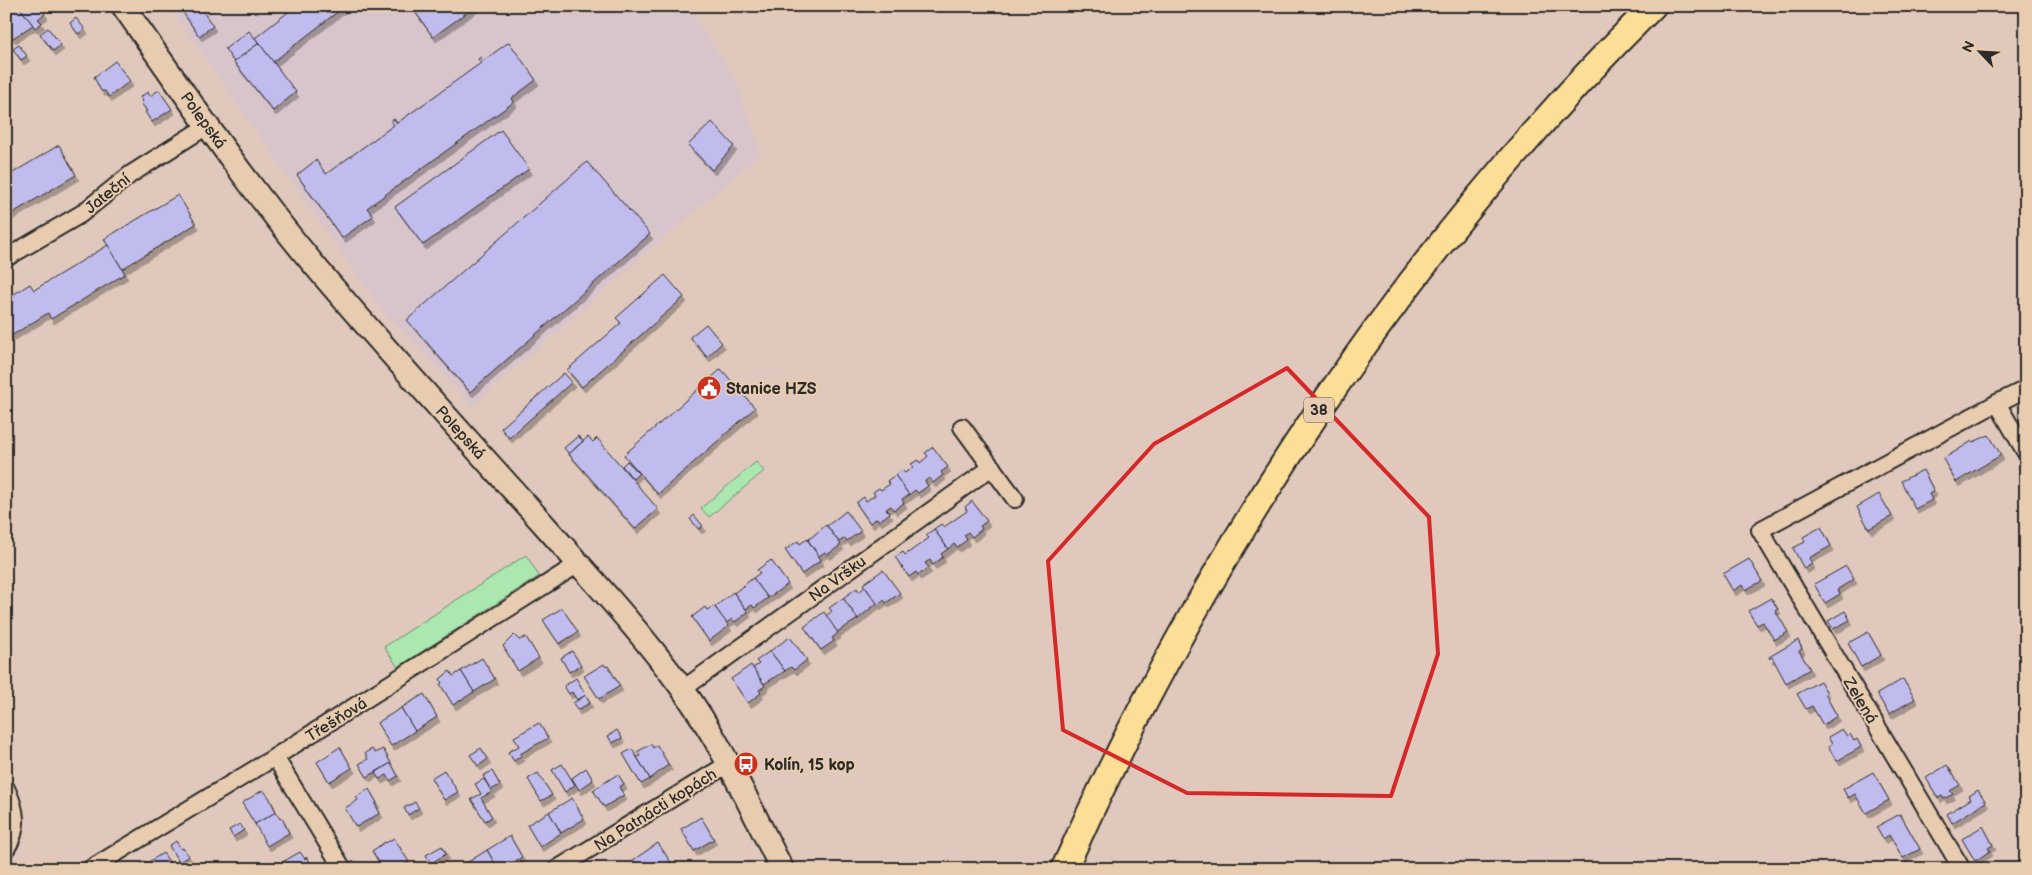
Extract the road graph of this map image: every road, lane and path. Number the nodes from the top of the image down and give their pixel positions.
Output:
1 (123, 6) edge
2 (1653, 6) edge
3 (207, 126) junction
4 (6, 258) edge
5 (2026, 389) edge
6 (1997, 403) junction
7 (962, 427) dead end
8 (2026, 452) edge
9 (992, 467) junction
10 (1015, 498) dead end
11 (578, 564) junction
12 (683, 689) junction
13 (276, 757) junction
14 (728, 764) junction
15 (6, 788) edge
16 (6, 849) edge
17 (90, 869) edge
18 (344, 869) edge
19 (557, 869) edge
20 (782, 869) edge
21 (1064, 869) edge
22 (1962, 869) edge

1 - 3 main road, Polepská
2 - 21 main road, 38
3 - 4 street, Jateční
3 - 11 main road, Polepská
5 - 6 street
6 - 8 street
6 - 22 street, Zelená
7 - 9 street
9 - 10 street
9 - 12 street, Na Vršku
11 - 12 main road, Polepská
11 - 13 street, Třešňová
12 - 14 main road, Polepská
13 - 17 street, Třešňová
13 - 18 street
14 - 19 street, Na Patnácti kopách
14 - 20 main road, Polepská
15 - 16 street

